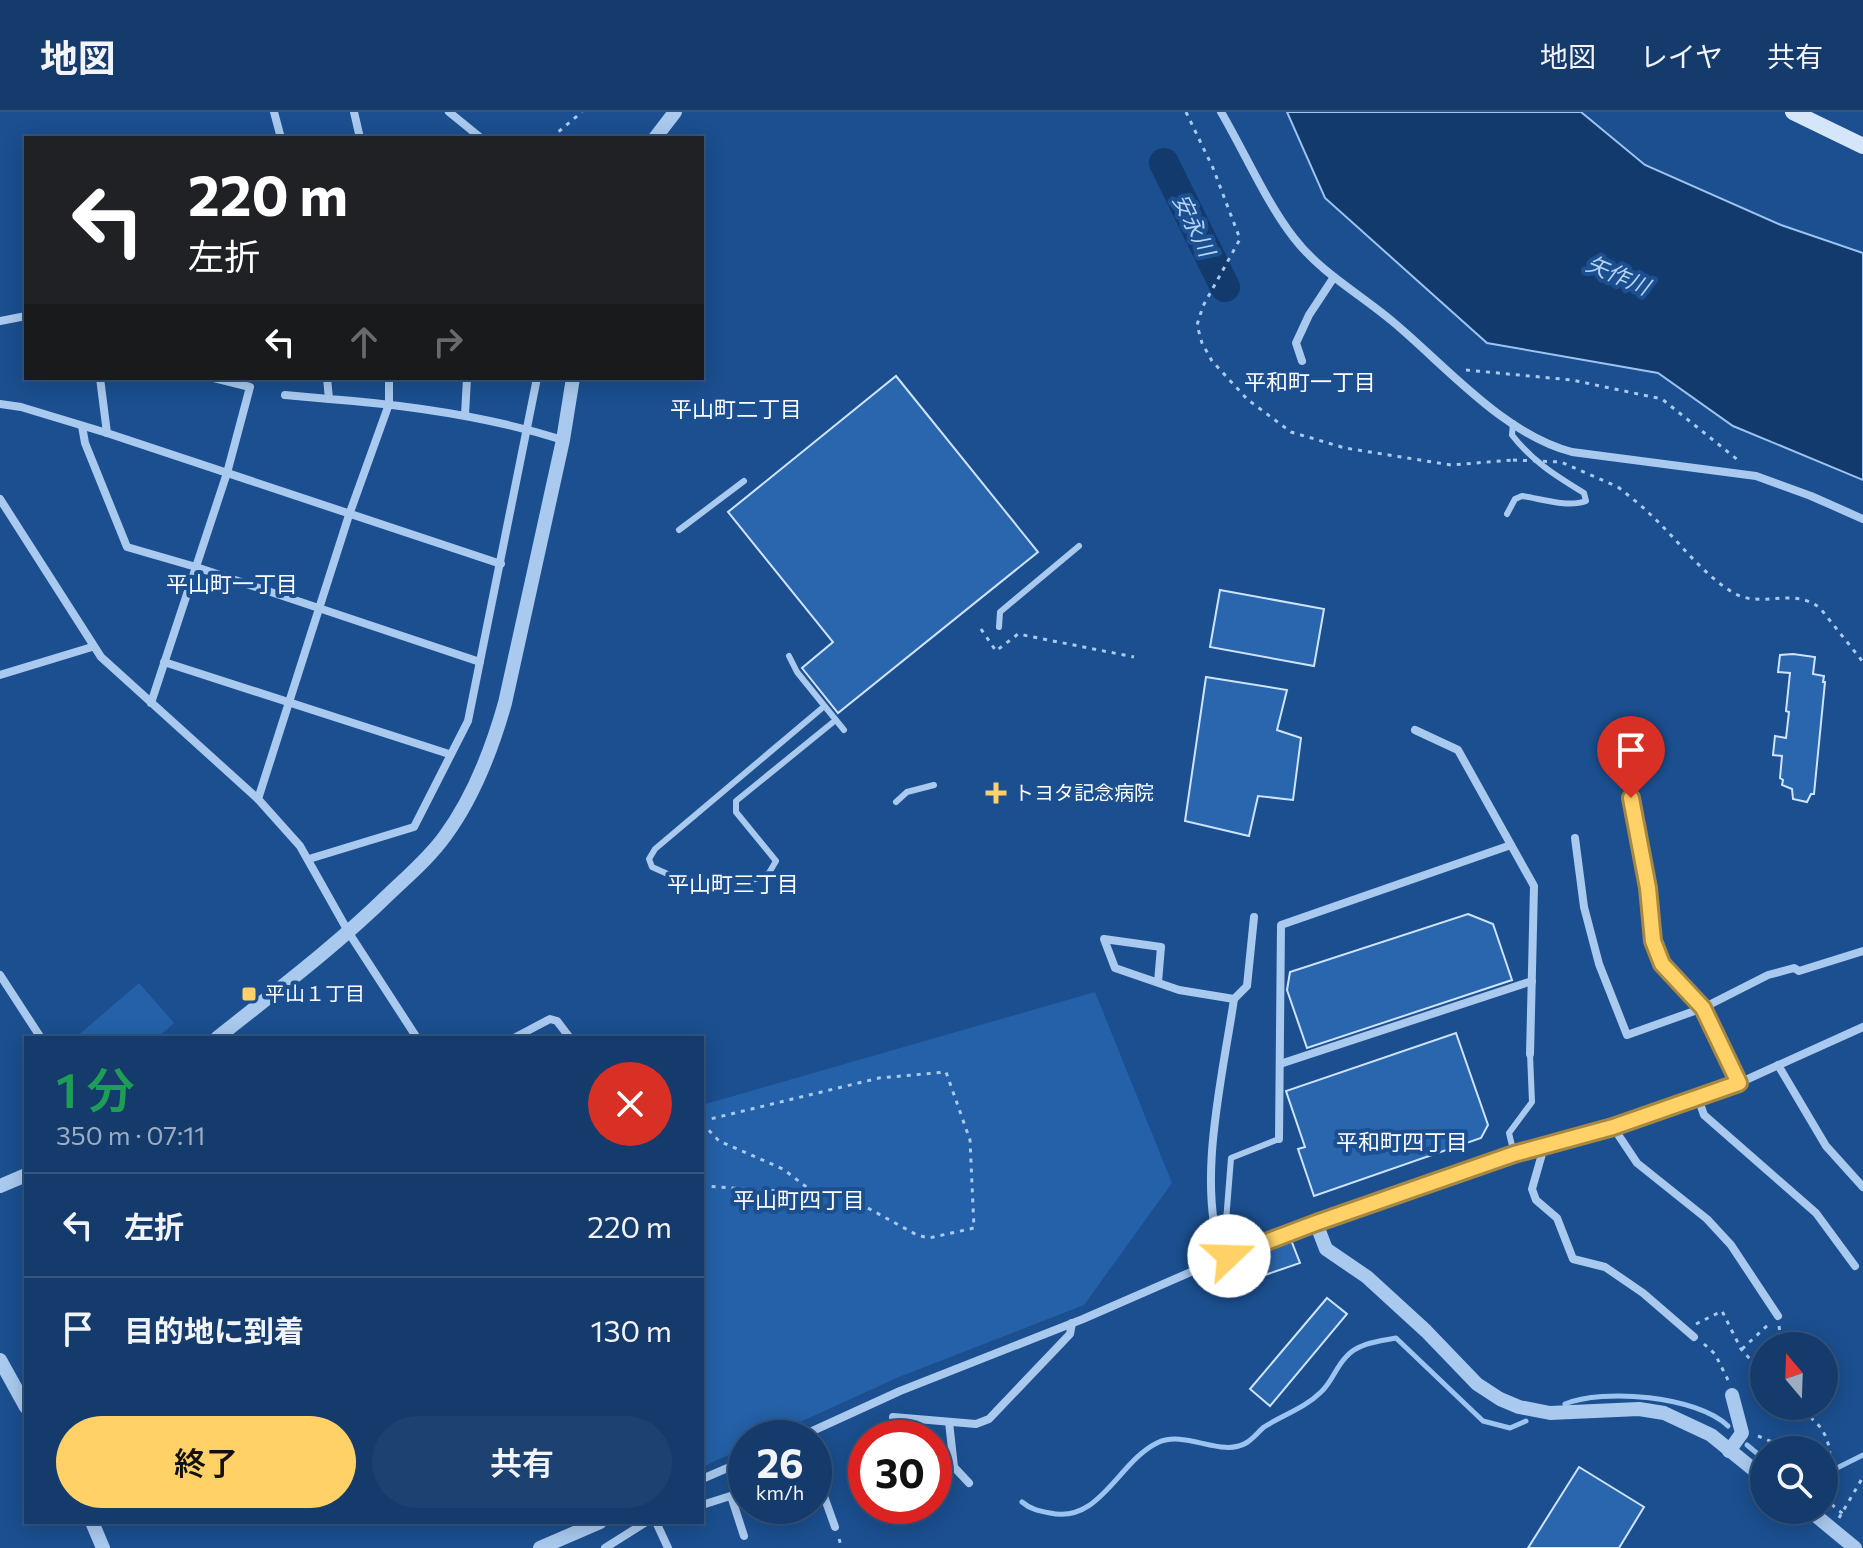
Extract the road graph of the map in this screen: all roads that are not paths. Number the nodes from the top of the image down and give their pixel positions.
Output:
1 (274, 112) edge
2 (354, 112) edge
3 (449, 112) edge
4 (675, 112) edge
5 (1221, 112) edge
6 (1793, 112) edge
7 (280, 136) edge
8 (360, 136) edge
9 (479, 136) edge
10 (657, 136) edge
11 (1863, 146) edge
12 (1334, 277) junction
13 (24, 316) edge
14 (0, 321) edge
15 (1302, 361) dead end
16 (100, 380) edge
17 (222, 380) edge
18 (327, 380) edge
19 (389, 380) edge
20 (467, 380) edge
21 (537, 380) edge
22 (573, 380) edge
23 (285, 395) dead end
24 (329, 399) junction
25 (0, 404) edge
26 (389, 404) junction
27 (465, 415) junction
28 (1513, 423) junction
29 (82, 426) junction
30 (529, 429) junction
31 (107, 433) junction
32 (563, 440) junction
33 (227, 473) junction
34 (744, 481) dead end
35 (0, 499) edge
36 (1507, 514) dead end
37 (349, 515) junction
38 (1863, 519) edge
39 (679, 530) dead end
40 (1079, 546) dead end
41 (501, 564) junction
42 (196, 567) junction
43 (321, 609) junction
44 (999, 627) dead end
45 (92, 647) junction
46 (789, 656) dead end
47 (164, 662) junction
48 (480, 662) junction
49 (0, 675) edge
50 (151, 703) junction
51 (290, 703) junction
52 (821, 709) dead end
53 (832, 723) dead end
54 (844, 730) dead end
55 (1415, 730) dead end
56 (449, 754) junction
57 (934, 785) dead end
58 (1631, 798) dead end
59 (258, 799) junction
60 (896, 802) dead end
61 (1575, 838) dead end
62 (1511, 845) junction
63 (309, 859) junction
64 (1254, 917) dead end
65 (349, 933) junction
66 (1863, 951) edge
67 (0, 975) edge
68 (1532, 981) junction
69 (1158, 982) junction
70 (1234, 999) junction
71 (1703, 1008) junction
72 (1863, 1027) edge
73 (40, 1036) edge
74 (220, 1036) edge
75 (416, 1036) edge
76 (518, 1036) edge
77 (568, 1036) edge
78 (1530, 1054) joint
79 (1280, 1064) junction
80 (1778, 1065) junction
81 (1739, 1083) junction
82 (1698, 1098) junction
83 (1613, 1127) junction
84 (1279, 1139) joint
85 (1544, 1147) junction
86 (1514, 1154) junction
87 (24, 1176) edge
88 (0, 1186) edge
89 (1863, 1187) edge
90 (1316, 1223) junction
91 (1226, 1257) junction
92 (1855, 1266) dead end
93 (1778, 1316) road end
94 (1072, 1323) junction
95 (1694, 1337) road end
96 (0, 1360) edge
97 (1732, 1395) road end
98 (24, 1403) edge
99 (893, 1417) dead end
100 (927, 1420) edge
101 (952, 1422) edge
102 (832, 1423) edge
103 (952, 1449) edge
104 (1729, 1451) junction
105 (1750, 1467) edge
106 (728, 1468) edge
107 (704, 1478) edge
108 (969, 1483) dead end
109 (728, 1497) edge
110 (704, 1504) edge
111 (832, 1519) edge
112 (93, 1524) edge
113 (595, 1524) edge
114 (644, 1524) edge
115 (657, 1524) edge
116 (740, 1524) edge
117 (1828, 1524) edge
118 (835, 1527) dead end
119 (744, 1536) dead end
120 (103, 1548) edge
121 (540, 1548) edge
122 (605, 1548) edge
123 (668, 1548) edge
124 (1855, 1548) edge

1 - 7 street
2 - 8 street
3 - 9 street
4 - 10 street
5 - 12 street
6 - 11 main road
12 - 15 street
12 - 28 street
13 - 14 street
16 - 31 street
17 - 33 street
18 - 24 street
19 - 26 street
20 - 27 street
21 - 30 street
22 - 32 street
23 - 24 street
24 - 26 street
25 - 29 street
26 - 27 street
26 - 37 street
27 - 30 street
28 - 36 lane
28 - 38 street
29 - 31 street
29 - 42 street
30 - 32 street
30 - 41 street
31 - 33 street
32 - 65 street
33 - 37 street
33 - 42 street
34 - 39 lane
35 - 45 street
37 - 41 street
37 - 43 street
40 - 44 lane
41 - 48 street
42 - 43 street
42 - 47 street
43 - 48 street
43 - 51 street
45 - 49 street
45 - 50 street
46 - 54 lane
47 - 50 street
47 - 51 street
48 - 56 street
50 - 59 street
51 - 56 street
51 - 59 street
52 - 53 lane
55 - 62 street
56 - 63 street
57 - 60 lane
58 - 71 street
59 - 63 street
61 - 71 street
62 - 68 street
62 - 79 street
63 - 65 street
64 - 70 street
65 - 74 street
65 - 75 street
66 - 71 street
67 - 73 street
68 - 78 street
68 - 79 street
69 - 69 street
69 - 70 street
70 - 91 street
71 - 81 street
72 - 80 street
76 - 77 street
78 - 86 lane
79 - 84 street
80 - 81 street
80 - 89 street
81 - 82 street
82 - 83 street
82 - 92 street
83 - 85 street
83 - 93 street
84 - 91 lane
85 - 86 street
85 - 95 street
86 - 90 street
87 - 88 street
90 - 91 street
90 - 104 street
91 - 94 street
94 - 101 street
94 - 102 street
96 - 98 street
97 - 104 street
99 - 100 street
103 - 108 street
104 - 105 street
106 - 107 street
109 - 110 street
111 - 118 street
112 - 120 street
113 - 121 street
114 - 122 street
115 - 123 street
116 - 119 street
117 - 124 street

